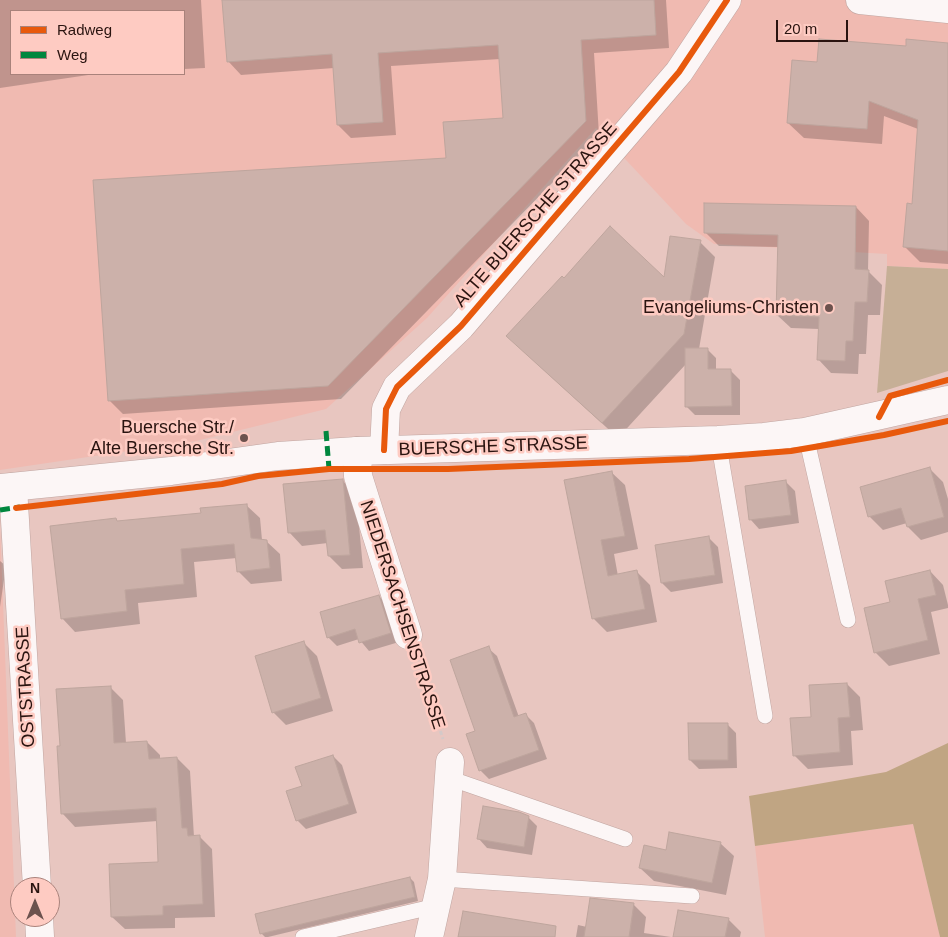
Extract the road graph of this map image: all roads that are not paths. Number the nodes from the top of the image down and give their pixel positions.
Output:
1 (727, 0) edge
2 (860, 0) edge
3 (948, 9) edge
4 (948, 400) edge
5 (805, 432) junction
6 (718, 440) junction
7 (384, 450) junction
8 (357, 451) junction
9 (7, 488) edge
10 (848, 620) dead end
11 (408, 635) road end
12 (765, 716) dead end
13 (450, 770) joint
14 (625, 839) dead end
15 (37, 877) edge
16 (442, 879) junction
17 (692, 896) dead end
18 (436, 906) junction
19 (302, 937) edge
20 (429, 937) edge

1 - 7 street, ALTE BUERSCHE STRASSE
2 - 3 street
4 - 5 street, BUERSCHE STRASSE
5 - 6 street, BUERSCHE STRASSE
5 - 10 lane
6 - 7 street, BUERSCHE STRASSE
6 - 12 lane
7 - 8 street, BUERSCHE STRASSE
8 - 9 street, BUERSCHE STRASSE
8 - 11 street, NIEDERSACHSENSTRASSE
9 - 15 street, OSTSTRASSE
13 - 14 lane
13 - 16 street
16 - 17 lane
16 - 18 street
18 - 19 lane
18 - 20 street

